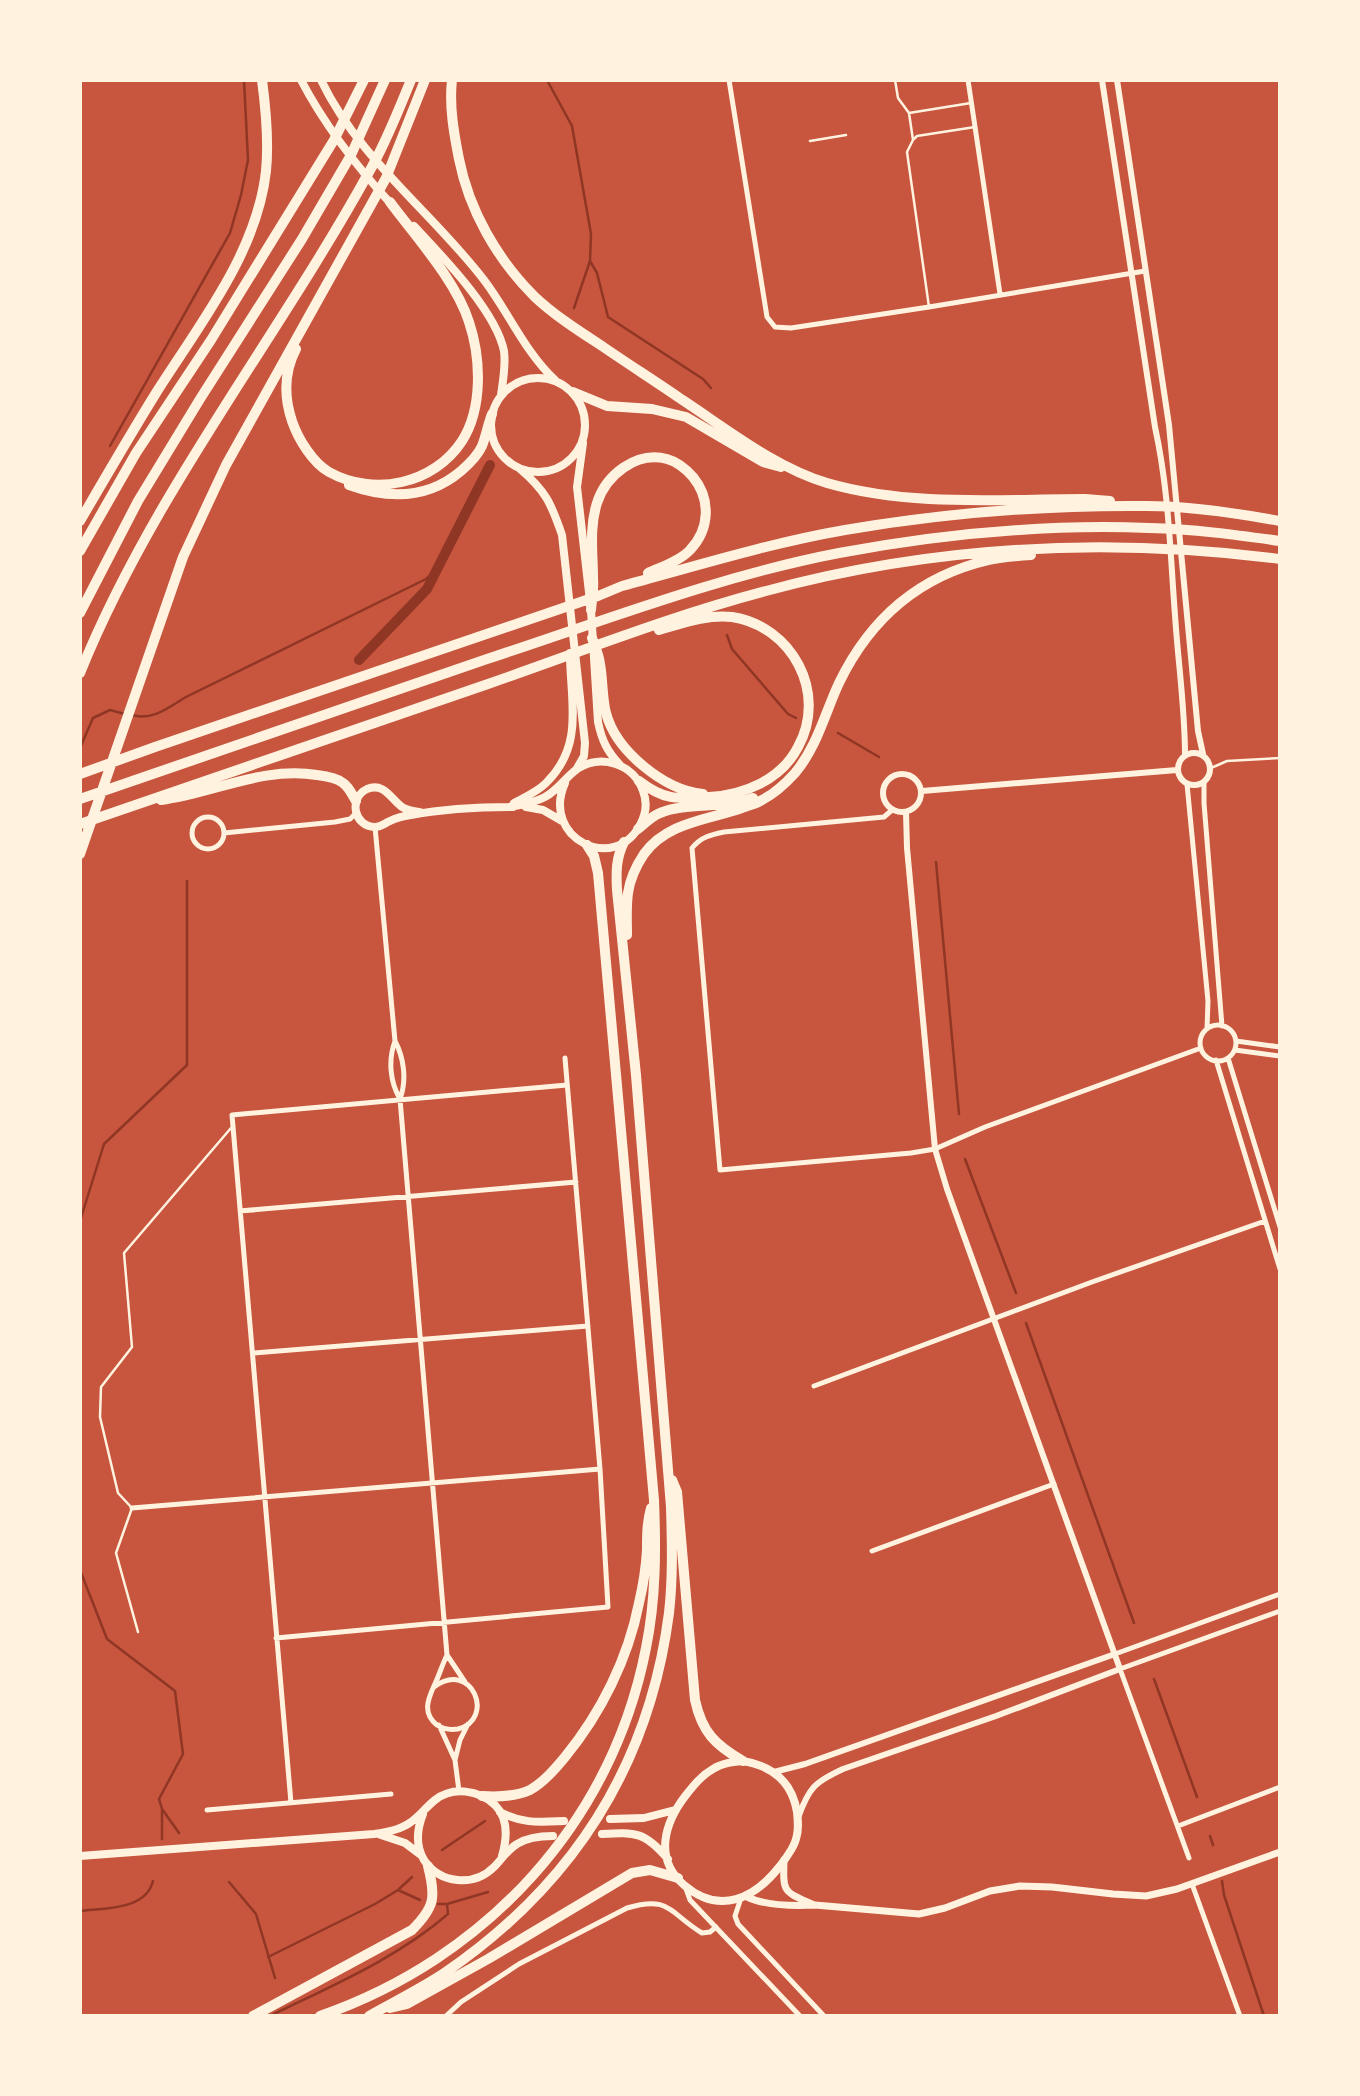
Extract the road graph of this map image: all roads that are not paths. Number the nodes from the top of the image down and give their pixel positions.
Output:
1 (262, 80) edge
2 (301, 80) edge
3 (321, 80) edge
4 (364, 80) edge
5 (386, 80) edge
6 (411, 80) edge
7 (425, 80) edge
8 (453, 80) edge
9 (729, 80) edge
10 (895, 80) edge
11 (968, 80) edge
12 (1102, 80) edge
13 (1116, 80) edge
14 (971, 103) junction
15 (909, 113) junction
16 (975, 127) junction
17 (846, 135) dead end
18 (913, 140) junction
19 (810, 141) dead end
20 (390, 202) junction
21 (338, 265) junction
22 (1146, 271) junction
23 (1132, 274) junction
24 (1000, 295) junction
25 (929, 307) junction
26 (555, 380) junction
27 (573, 392) junction
28 (501, 395) junction
29 (492, 415) junction
30 (583, 443) junction
31 (519, 468) junction
32 (329, 472) junction
33 (798, 473) junction
34 (1149, 506) junction
35 (80, 521) edge
36 (1279, 521) edge
37 (96, 525) junction
38 (1279, 541) edge
39 (1083, 547) junction
40 (80, 551) edge
41 (1279, 559) edge
42 (80, 563) edge
43 (622, 586) junction
44 (590, 610) junction
45 (80, 613) edge
46 (571, 617) junction
47 (624, 637) junction
48 (593, 638) junction
49 (80, 673) edge
50 (1203, 754) junction
51 (1185, 755) junction
52 (1279, 758) edge
53 (620, 765) junction
54 (1211, 768) junction
55 (1178, 769) junction
56 (576, 770) junction
57 (80, 775) edge
58 (639, 781) junction
59 (1204, 782) junction
60 (565, 783) junction
61 (1187, 783) junction
62 (780, 787) junction
63 (922, 791) junction
64 (724, 796) junction
65 (80, 799) edge
66 (393, 799) junction
67 (356, 801) junction
68 (140, 803) junction
69 (509, 807) junction
70 (892, 810) junction
71 (906, 812) junction
72 (356, 813) junction
73 (423, 813) junction
74 (389, 821) junction
75 (563, 822) junction
76 (83, 823) edge
77 (375, 827) junction
78 (638, 829) junction
79 (224, 832) junction
80 (624, 842) junction
81 (587, 845) junction
82 (80, 854) edge
83 (628, 988) junction
84 (1222, 1026) junction
85 (1207, 1029) junction
86 (395, 1041) junction
87 (1236, 1041) junction
88 (1279, 1047) edge
89 (1201, 1048) junction
90 (1235, 1049) junction
91 (1279, 1056) edge
92 (565, 1058) dead end
93 (1228, 1058) junction
94 (1216, 1060) junction
95 (567, 1085) junction
96 (400, 1099) junction
97 (233, 1125) junction
98 (935, 1149) junction
99 (576, 1182) junction
100 (408, 1197) junction
101 (240, 1211) junction
102 (1265, 1221) junction
103 (1279, 1227) edge
104 (1279, 1269) edge
105 (995, 1318) junction
106 (588, 1326) junction
107 (420, 1340) junction
108 (253, 1353) junction
109 (814, 1386) dead end
110 (600, 1469) junction
111 (668, 1470) junction
112 (433, 1483) junction
113 (1054, 1484) junction
114 (266, 1497) junction
115 (654, 1500) junction
116 (132, 1508) junction
117 (872, 1551) dead end
118 (1279, 1594) edge
119 (1279, 1611) edge
120 (445, 1623) junction
121 (138, 1632) dead end
122 (276, 1638) junction
123 (1115, 1654) junction
124 (447, 1655) junction
125 (1120, 1669) junction
126 (465, 1682) junction
127 (434, 1686) junction
128 (468, 1724) junction
129 (439, 1726) junction
130 (455, 1760) junction
131 (743, 1761) junction
132 (774, 1772) junction
133 (1279, 1787) edge
134 (459, 1791) junction
135 (391, 1794) dead end
136 (482, 1796) junction
137 (291, 1803) junction
138 (208, 1810) dead end
139 (675, 1810) junction
140 (500, 1812) junction
141 (424, 1813) junction
142 (610, 1819) dead end
143 (798, 1820) junction
144 (564, 1821) dead end
145 (1178, 1826) junction
146 (602, 1833) dead end
147 (374, 1834) junction
148 (553, 1836) dead end
149 (1279, 1852) edge
150 (421, 1855) junction
151 (502, 1856) junction
152 (80, 1858) edge
153 (668, 1858) junction
154 (1189, 1858) dead end
155 (784, 1860) junction
156 (428, 1866) junction
157 (682, 1882) junction
158 (1192, 1884) junction
159 (744, 1898) junction
160 (815, 1905) junction
161 (716, 1927) junction
162 (373, 2014) edge
163 (253, 2015) edge
164 (320, 2015) edge
165 (446, 2015) edge
166 (800, 2015) edge
167 (824, 2015) edge
168 (1240, 2015) edge

1 - 35 highway
2 - 20 main road
3 - 26 main road
4 - 37 highway
5 - 45 highway
6 - 49 highway
7 - 21 highway
8 - 33 highway
9 - 25 street
10 - 15 lane
11 - 14 street
12 - 23 street
13 - 22 street
14 - 15 lane
14 - 16 street
15 - 18 lane
16 - 18 lane
16 - 24 street
17 - 19 lane
18 - 25 lane
20 - 28 main road
20 - 32 highway
21 - 32 highway
21 - 82 highway
22 - 23 street
22 - 50 street
23 - 24 street
23 - 51 street
24 - 25 street
26 - 27 main road
26 - 28 main road
27 - 30 main road
27 - 33 highway
28 - 29 main road
29 - 31 main road
29 - 32 highway
30 - 31 main road
30 - 44 main road
31 - 46 main road
33 - 34 highway
34 - 36 highway
34 - 43 highway
37 - 40 highway
37 - 42 highway
38 - 65 highway
39 - 41 highway
39 - 47 highway
39 - 62 highway
43 - 44 highway
43 - 57 highway
44 - 48 main road
46 - 56 main road
46 - 69 main road
47 - 64 highway
47 - 68 highway
48 - 53 main road
48 - 64 highway
50 - 51 street
50 - 54 street
51 - 55 street
52 - 54 lane
53 - 56 main road
53 - 58 main road
54 - 59 street
55 - 61 street
55 - 63 street
56 - 60 main road
58 - 64 highway
58 - 78 main road
59 - 61 street
59 - 84 street
60 - 69 main road
60 - 75 main road
61 - 85 street
62 - 78 highway
62 - 83 highway
63 - 70 street
63 - 71 street
66 - 67 main road
66 - 73 main road
66 - 74 main road
67 - 68 highway
67 - 72 main road
68 - 76 highway
69 - 73 main road
69 - 75 main road
70 - 71 street
70 - 98 street
71 - 98 street
72 - 77 main road
72 - 79 street
73 - 74 main road
74 - 77 main road
75 - 81 main road
77 - 86 street
78 - 80 main road
79 - 79 street
80 - 81 main road
80 - 83 highway
81 - 115 highway
83 - 111 highway
84 - 85 street
84 - 87 street
85 - 89 street
86 - 96 street
86 - 96 street
87 - 88 street
87 - 90 street
89 - 94 street
89 - 98 street
90 - 91 street
90 - 93 street
92 - 95 street
93 - 94 street
93 - 103 street
94 - 102 street
95 - 96 street
95 - 99 street
96 - 97 street
96 - 100 street
97 - 101 street
97 - 116 lane
98 - 105 street
99 - 100 street
99 - 106 street
100 - 101 street
100 - 107 street
101 - 108 street
102 - 104 street
102 - 105 street
105 - 109 street
105 - 113 street
106 - 107 street
106 - 110 street
107 - 108 street
107 - 112 street
108 - 114 street
110 - 112 street
110 - 120 street
111 - 131 highway
111 - 162 highway
112 - 114 street
112 - 120 street
113 - 117 street
113 - 123 street
114 - 116 street
114 - 122 street
115 - 136 highway
115 - 164 highway
116 - 121 lane
118 - 123 street
119 - 125 street
120 - 122 street
120 - 124 street
122 - 137 street
123 - 125 street
123 - 132 street
124 - 126 street
124 - 127 street
125 - 143 street
125 - 145 street
126 - 127 street
126 - 128 street
127 - 129 street
128 - 129 street
128 - 130 street
129 - 130 street
130 - 134 street
131 - 132 main road
131 - 139 main road
132 - 143 main road
133 - 145 street
134 - 136 main road
134 - 141 main road
135 - 137 street
136 - 140 main road
137 - 138 street
139 - 142 main road
139 - 153 main road
140 - 144 main road
140 - 151 main road
141 - 147 main road
141 - 150 main road
143 - 155 main road
145 - 154 street
146 - 153 main road
147 - 150 main road
147 - 152 main road
148 - 151 main road
149 - 158 main road
150 - 156 main road
151 - 156 main road
153 - 157 main road
155 - 159 main road
155 - 160 main road
156 - 163 highway
157 - 159 main road
157 - 161 street
157 - 162 highway
158 - 160 main road
158 - 168 street
159 - 160 main road
159 - 167 street
161 - 165 street
161 - 166 street

